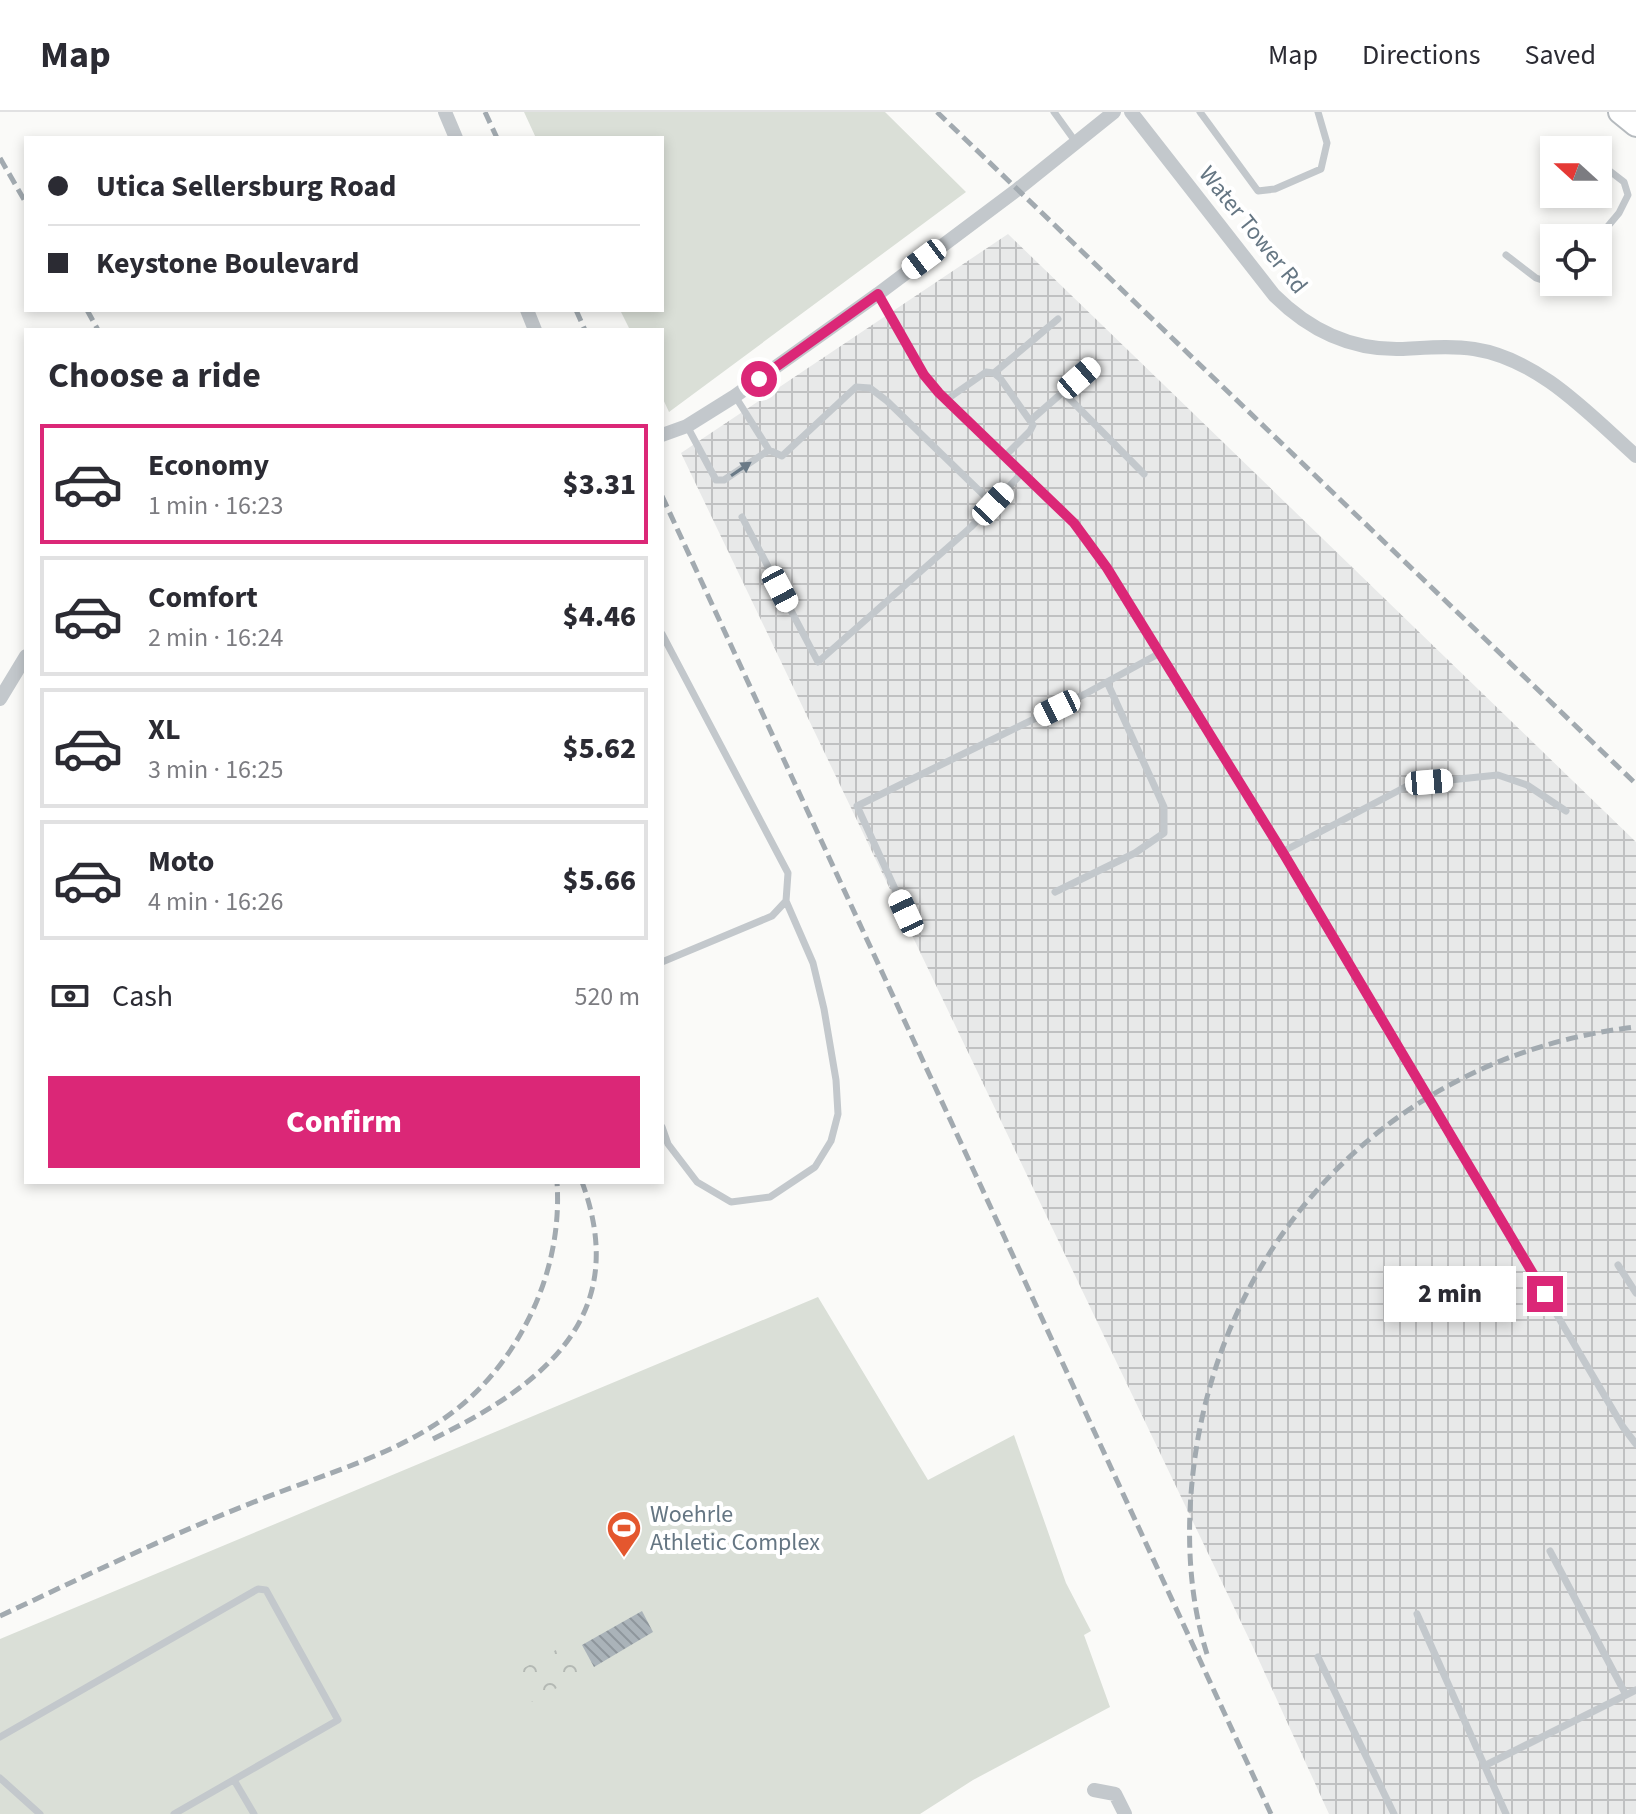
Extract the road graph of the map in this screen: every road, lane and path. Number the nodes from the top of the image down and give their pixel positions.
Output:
1 (445, 112) edge
2 (1054, 112) edge
3 (1114, 112) edge
4 (1131, 112) edge
5 (1200, 112) edge
6 (1318, 112) edge
7 (1620, 112) edge
8 (1636, 125) edge
9 (455, 136) edge
10 (1075, 141) junction
11 (1612, 173) edge
12 (1610, 224) edge
13 (1506, 255) dead end
14 (1540, 279) edge
15 (878, 294) junction
16 (1058, 319) dead end
17 (1095, 364) dead end
18 (994, 373) junction
19 (1063, 392) junction
20 (735, 396) junction
21 (946, 400) junction
22 (1031, 420) junction
23 (687, 426) junction
24 (664, 434) edge
25 (769, 450) junction
26 (1636, 456) edge
27 (1004, 457) junction
28 (1021, 474) junction
29 (1144, 474) dead end
30 (993, 504) junction
31 (742, 517) dead end
32 (664, 638) edge
33 (1160, 653) junction
34 (24, 659) edge
35 (1107, 682) junction
36 (0, 699) edge
37 (1566, 811) dead end
38 (1282, 852) junction
39 (1055, 892) dead end
40 (786, 901) junction
41 (906, 913) dead end
42 (664, 961) edge
43 (664, 1133) edge
44 (1618, 1265) dead end
45 (1636, 1293) edge
46 (1636, 1444) edge
47 (1550, 1551) dead end
48 (1417, 1614) dead end
49 (1318, 1657) dead end
50 (1636, 1690) edge
51 (1626, 1695) junction
52 (0, 1737) edge
53 (1484, 1766) junction
54 (0, 1778) edge
55 (234, 1780) junction
56 (1094, 1790) dead end
57 (40, 1814) edge
58 (174, 1814) edge
59 (254, 1814) edge
60 (1125, 1814) edge
61 (1394, 1814) edge
62 (1506, 1814) edge

1 - 9 street
2 - 10 lane
3 - 10 street
4 - 26 street, Water Tower Rd
5 - 6 lane
7 - 8 main road
10 - 15 street
11 - 12 lane
13 - 14 lane
15 - 20 street
15 - 21 lane
16 - 18 lane
17 - 19 lane
18 - 21 lane
18 - 22 lane
19 - 22 lane
19 - 29 lane
20 - 23 street
20 - 25 lane
21 - 27 lane
22 - 27 lane
23 - 24 street
23 -> 25 lane
25 - 30 lane
27 - 28 lane
28 - 30 lane
28 - 33 lane
30 - 31 lane
32 - 40 lane
33 - 35 lane
33 - 38 lane
34 - 36 street
35 - 39 lane
35 - 41 lane
37 - 38 lane
38 - 46 lane, bridge
40 - 42 lane
40 - 43 lane
44 - 45 lane
47 - 51 lane
48 - 53 lane
49 - 61 lane
50 - 51 lane
51 - 53 lane
52 - 55 lane
53 - 62 lane
54 - 57 lane
55 - 58 lane
55 - 59 lane
56 - 60 street

